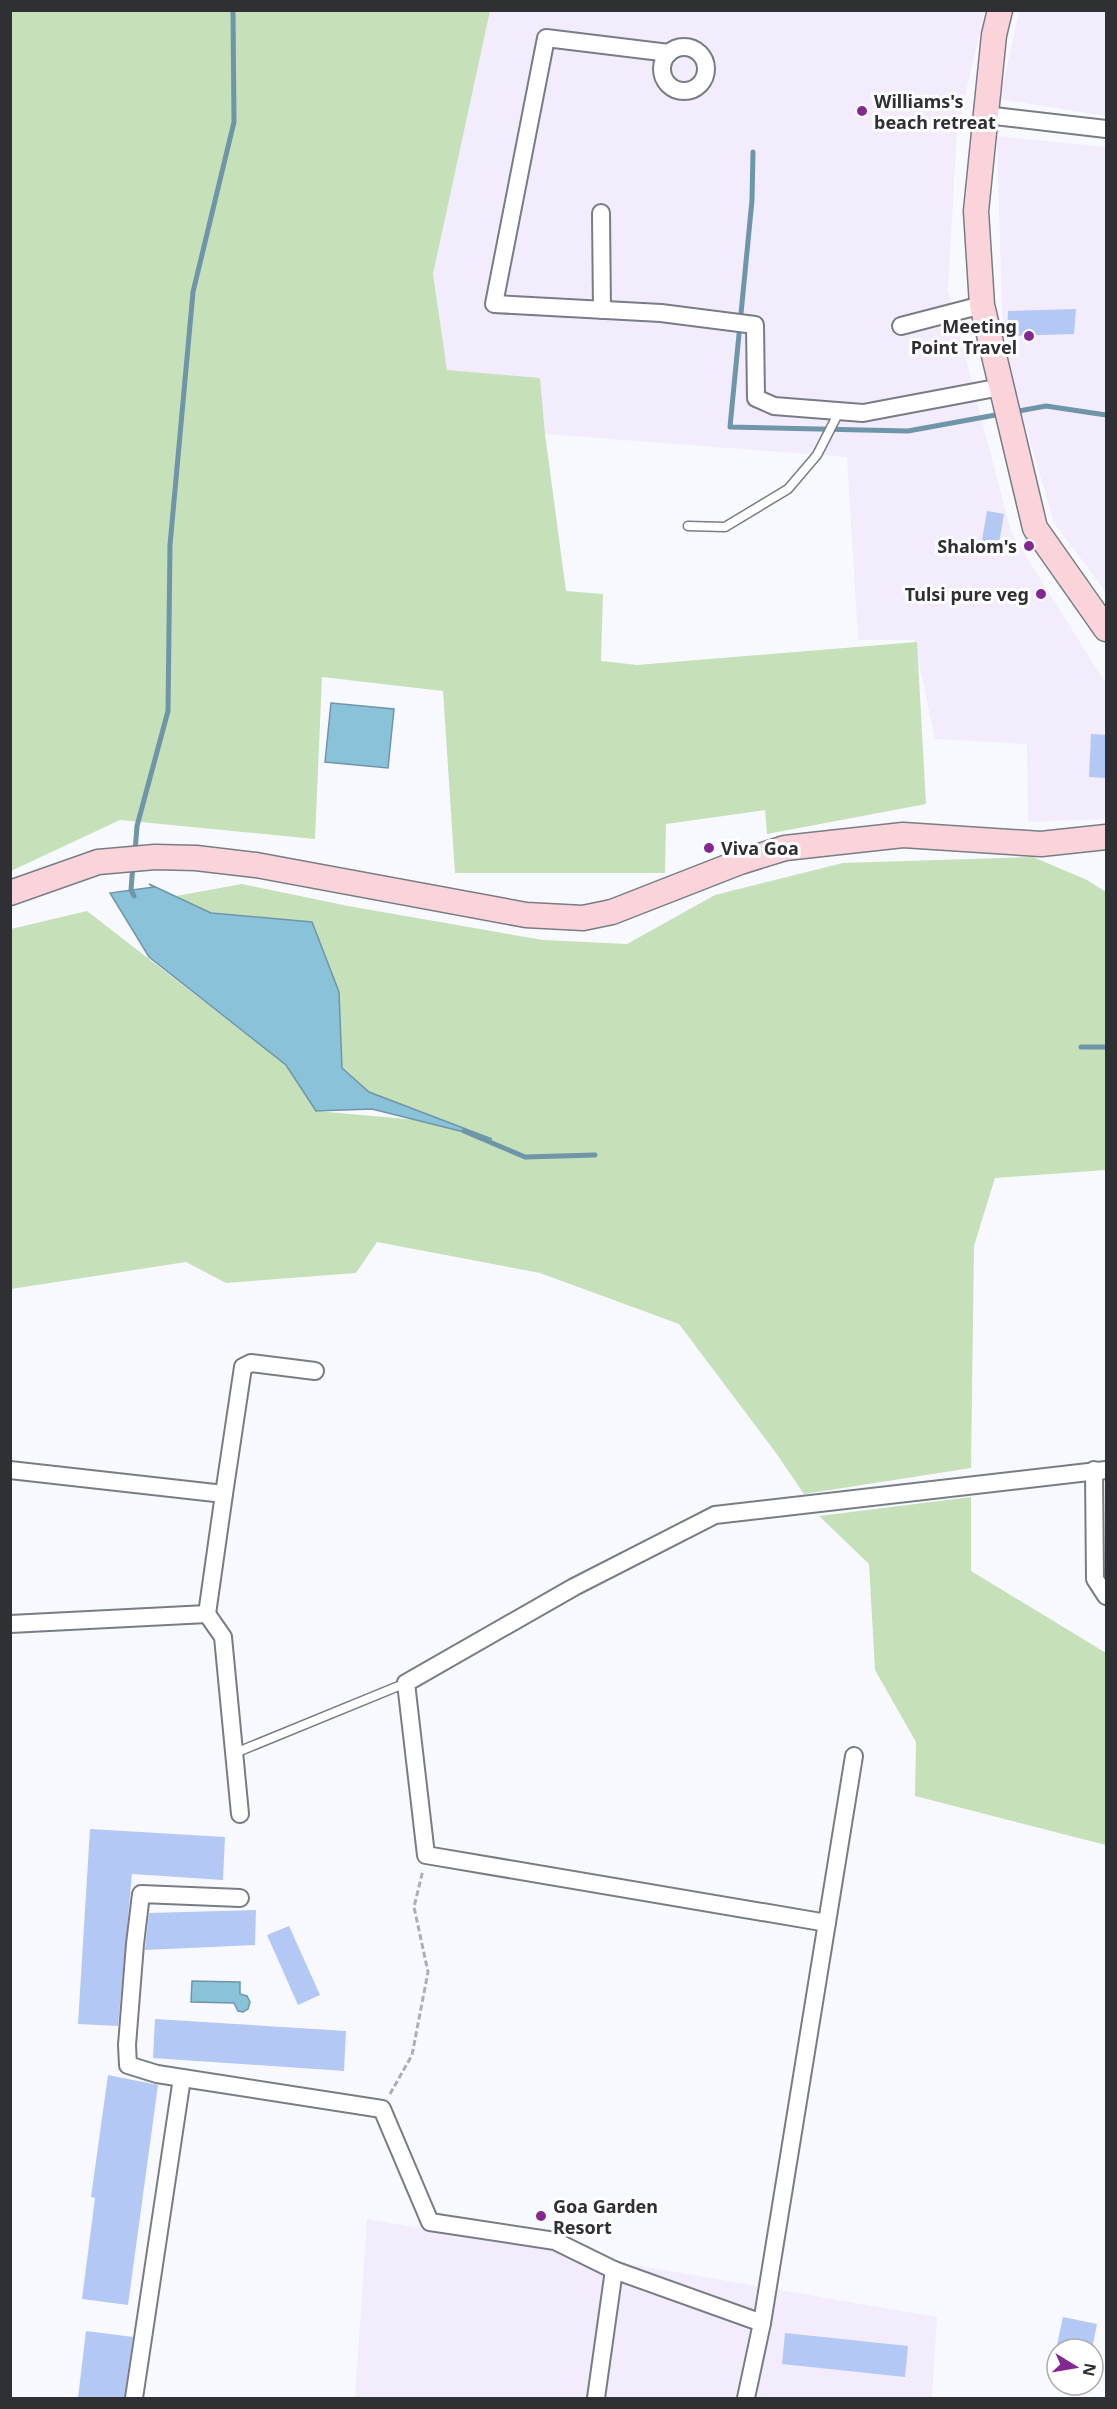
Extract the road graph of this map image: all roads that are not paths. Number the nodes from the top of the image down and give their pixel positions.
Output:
1 (1000, 10) edge
2 (669, 53) dead end
3 (986, 115) junction
4 (1107, 129) edge
5 (601, 213) dead end
6 (982, 305) junction
7 (602, 310) junction
8 (901, 326) dead end
9 (1001, 387) junction
10 (839, 412) junction
11 (688, 526) dead end
12 (1107, 629) edge
13 (1107, 837) edge
14 (10, 893) edge
15 (315, 1371) dead end
16 (10, 1470) edge
17 (1100, 1470) edge
18 (224, 1494) junction
19 (1107, 1596) edge
20 (207, 1614) junction
21 (10, 1624) edge
22 (406, 1683) junction
23 (234, 1753) junction
24 (854, 1756) dead end
25 (240, 1814) dead end
26 (240, 1898) dead end
27 (827, 1923) junction
28 (182, 2078) junction
29 (614, 2270) junction
30 (762, 2324) junction
31 (134, 2398) edge
32 (596, 2398) edge
33 (746, 2398) edge

1 - 3 street
2 - 7 street
3 - 4 street
3 - 6 street
5 - 7 street
6 - 8 street
6 - 9 street
7 - 10 street
9 - 10 street
9 - 12 street
10 - 11 lane
13 - 14 street
15 - 18 street
16 - 18 street
17 - 19 street
17 - 22 street
18 - 20 street
20 - 21 street
20 - 23 street
22 - 23 lane
22 - 27 street
23 - 25 street
24 - 27 street
26 - 28 street
27 - 30 street
28 - 29 street
28 - 31 street
29 - 30 street
29 - 32 street
30 - 33 street

